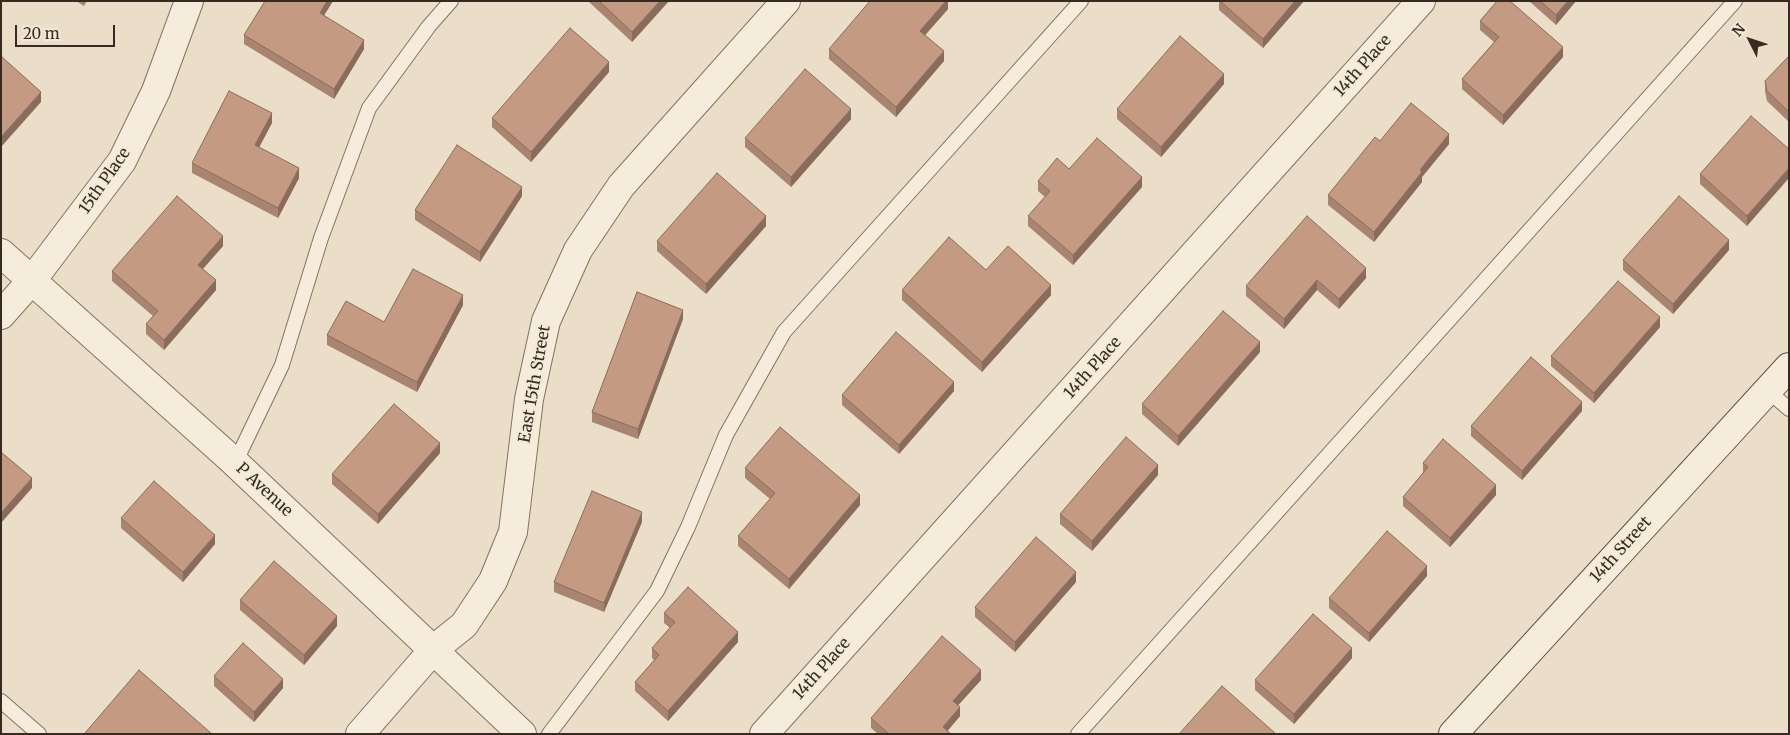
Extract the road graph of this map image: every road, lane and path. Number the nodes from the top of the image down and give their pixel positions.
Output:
1 (189, 1) edge
2 (452, 1) edge
3 (786, 1) edge
4 (1081, 1) edge
5 (1422, 1) edge
6 (1735, 1) edge
7 (1, 253) edge
8 (33, 279) junction
9 (1, 315) edge
10 (1789, 367) edge
11 (1767, 390) junction
12 (1789, 409) edge
13 (235, 463) junction
14 (434, 649) junction
15 (1, 701) edge
16 (39, 734) edge
17 (360, 734) edge
18 (522, 734) edge
19 (549, 734) edge
20 (764, 734) edge
21 (1078, 734) edge
22 (1452, 734) edge

1 - 8 street, 15th Place
2 - 13 lane
3 - 14 street, East 15th Street
4 - 19 lane
5 - 20 street, 14th Place
6 - 21 lane
7 - 8 street, P Avenue
8 - 9 street, 15th Place
8 - 13 street, P Avenue
10 - 11 street, 14th Street
11 - 12 lane
11 - 22 street, 14th Street
13 - 14 street, P Avenue
14 - 17 street, East 15th Street
14 - 18 street, P Avenue
15 - 16 lane

